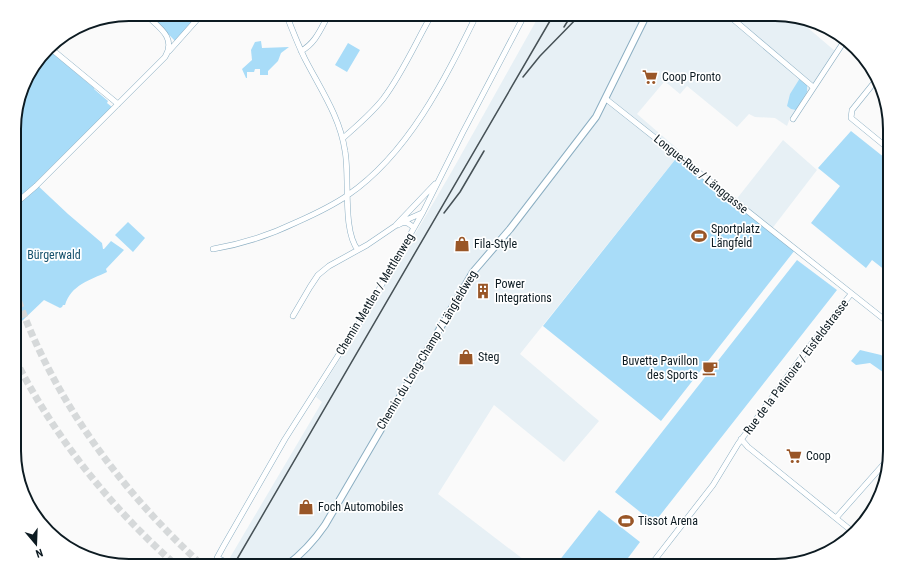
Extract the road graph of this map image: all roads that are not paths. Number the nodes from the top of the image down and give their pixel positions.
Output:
1 (152, 21) edge
2 (196, 21) edge
3 (289, 21) edge
4 (325, 21) edge
5 (428, 21) edge
6 (474, 21) edge
7 (521, 21) edge
8 (644, 21) edge
9 (735, 21) edge
10 (842, 45) edge
11 (301, 51) junction
12 (54, 52) edge
13 (168, 52) junction
14 (873, 84) edge
15 (813, 87) junction
16 (606, 99) junction
17 (118, 104) junction
18 (793, 119) dead end
19 (343, 138) junction
20 (883, 144) edge
21 (440, 178) junction
22 (348, 195) junction
23 (21, 199) edge
24 (423, 212) junction
25 (403, 222) junction
26 (395, 226) junction
27 (414, 228) junction
28 (213, 249) dead end
29 (358, 250) junction
30 (851, 294) junction
31 (293, 316) dead end
32 (883, 319) edge
33 (742, 439) junction
34 (882, 466) edge
35 (836, 518) junction
36 (849, 529) edge
37 (219, 559) edge
38 (294, 559) edge
39 (655, 559) edge

1 - 13 street
2 - 13 street
3 - 11 street
4 - 11 street
5 - 19 street
6 - 22 street
7 - 21 street, Chemin Mettlen / Mettlenweg
8 - 16 main road, Chemin du Long-Champ / Längfeldweg
9 - 15 street
10 - 15 street
11 - 19 street
12 - 17 street
13 - 17 street
14 - 20 street
15 - 18 street
16 - 30 street, Longue-Rue / Länggasse
16 - 38 main road, Chemin du Long-Champ / Längfeldweg
17 - 23 street
19 - 22 street
21 - 24 street, Chemin Mettlen / Mettlenweg
21 - 26 street
22 - 28 street
22 - 29 street
24 - 25 street
24 - 27 street, Chemin Mettlen / Mettlenweg
25 - 26 street
25 - 27 street
26 - 29 street
27 - 37 street, Chemin Mettlen / Mettlenweg
29 - 31 street
30 - 32 street, Longue-Rue / Länggasse
30 - 33 street, Rue de la Patinoire / Eisfeldstrasse
33 - 35 street
33 - 39 street, Rue de la Patinoire / Eisfeldstrasse
34 - 35 street
35 - 36 street

